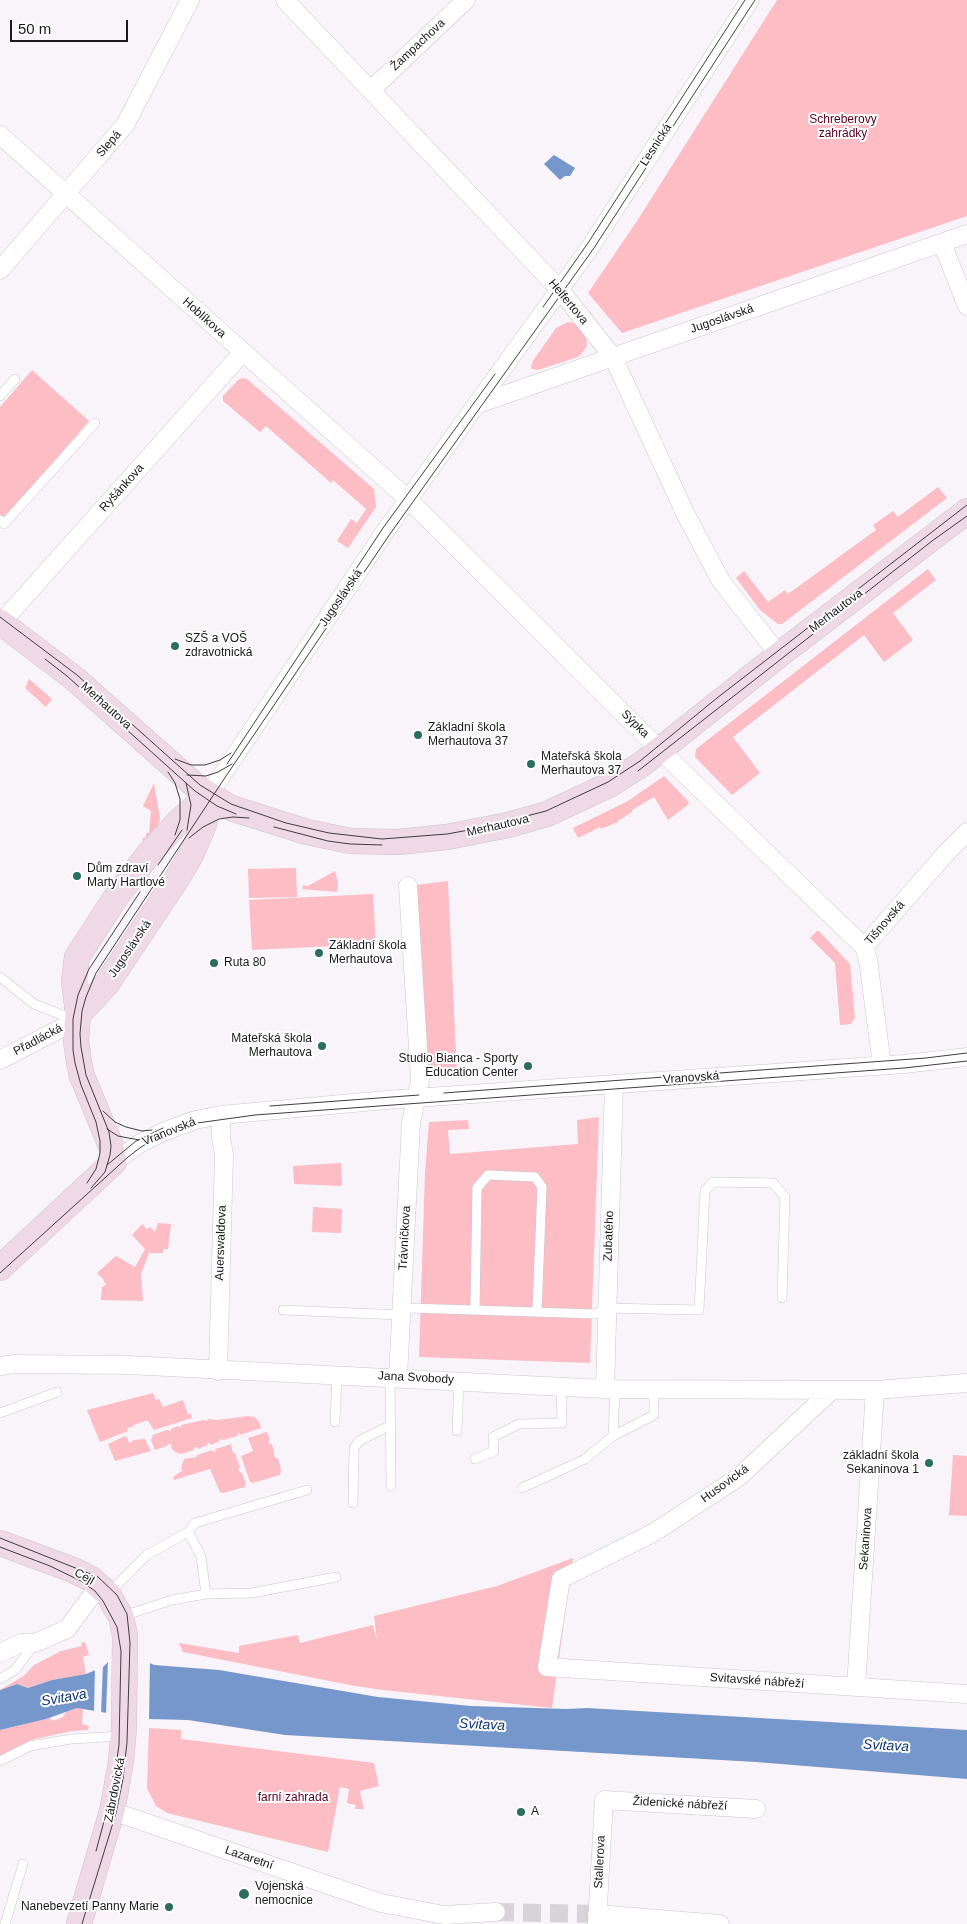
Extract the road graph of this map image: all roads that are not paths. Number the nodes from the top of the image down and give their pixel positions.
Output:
1 (190, 0) edge
2 (286, 0) edge
3 (466, 0) edge
4 (750, 0) edge
5 (371, 90) junction
6 (0, 136) edge
7 (66, 194) junction
8 (967, 234) edge
9 (942, 243) junction
10 (0, 270) edge
11 (560, 290) junction
12 (967, 306) edge
13 (243, 352) junction
14 (613, 357) junction
15 (15, 379) dead end
16 (0, 396) edge
17 (478, 404) junction
18 (94, 423) dead end
19 (409, 500) junction
20 (967, 511) edge
21 (0, 520) edge
22 (1, 623) edge
23 (779, 655) junction
24 (660, 750) junction
25 (208, 796) junction
26 (967, 832) edge
27 (408, 886) dead end
28 (864, 947) junction
29 (0, 977) edge
30 (77, 1017) junction
31 (967, 1057) edge
32 (0, 1060) edge
33 (882, 1065) junction
34 (614, 1084) junction
35 (416, 1099) junction
36 (221, 1115) junction
37 (114, 1162) junction
38 (0, 1268) edge
39 (782, 1298) dead end
40 (606, 1308) junction
41 (283, 1310) dead end
42 (475, 1310) junction
43 (537, 1312) junction
44 (401, 1315) junction
45 (0, 1366) edge
46 (218, 1371) junction
47 (337, 1374) junction
48 (394, 1377) junction
49 (459, 1381) junction
50 (967, 1383) edge
51 (561, 1386) junction
52 (610, 1389) junction
53 (654, 1389) junction
54 (832, 1390) junction
55 (875, 1390) junction
56 (57, 1392) dead end
57 (0, 1413) edge
58 (335, 1422) dead end
59 (391, 1425) junction
60 (457, 1431) dead end
61 (612, 1436) junction
62 (475, 1459) dead end
63 (391, 1486) dead end
64 (522, 1488) dead end
65 (307, 1490) dead end
66 (353, 1503) dead end
67 (188, 1532) junction
68 (0, 1543) edge
69 (336, 1578) dead end
70 (103, 1590) junction
71 (206, 1594) junction
72 (120, 1616) junction
73 (35, 1643) junction
74 (125, 1651) joint
75 (0, 1653) edge
76 (548, 1667) joint
77 (0, 1679) edge
78 (856, 1687) junction
79 (967, 1694) edge
80 (124, 1732) junction
81 (0, 1761) edge
82 (604, 1800) joint
83 (756, 1809) dead end
84 (112, 1811) junction
85 (23, 1864) dead end
86 (496, 1912) tunnel mouth
87 (443, 1919) edge
88 (597, 1919) edge
89 (6, 1924) edge
90 (79, 1924) edge
91 (720, 1924) edge

1 - 7 street, Slepá
2 - 5 street, Helfertova
3 - 5 street, Žampachova
4 - 11 street, Lesnická
5 - 11 street, Helfertova
6 - 7 street, Hoblíkova
7 - 10 street, Slepá
7 - 13 street, Hoblíkova
8 - 9 street, Jugoslávská
9 - 12 street
9 - 14 street, Jugoslávská
11 - 14 street, Helfertova
11 - 17 street, Jugoslávská
13 - 19 street, Hoblíkova
13 - 22 street, Ryšánkova
14 - 17 street, Jugoslávská
14 - 23 street, Helfertova
15 - 16 lane
17 - 19 street, Jugoslávská
18 - 21 lane
19 - 24 street, Sýpka
19 - 25 street, Jugoslávská
20 - 23 street, Merhautova
22 - 25 street, Merhautova
23 - 24 street, Merhautova
24 - 25 street, Merhautova
24 - 28 street, Sýpka
25 - 30 street, Jugoslávská
25 - 30 street, Jugoslávská
26 - 28 street, Tišnovská
27 - 35 street
28 - 33 street, Tišnovská
29 - 30 lane
30 - 32 street, Přadlácká
30 - 37 street, Jugoslávská
31 - 33 street, Vranovská
33 - 34 street, Vranovská
34 - 35 street, Vranovská
34 - 40 street, Zubatého
35 - 36 street, Vranovská
35 - 44 street, Trávníčkova
36 - 37 street, Vranovská
36 - 46 street, Auerswaldova
37 - 38 street, Vranovská
39 - 40 lane
40 - 43 lane
40 - 52 street, Zubatého
41 - 44 lane
42 - 43 lane
42 - 43 lane
42 - 44 lane
44 - 48 street, Trávníčkova
45 - 46 street, Jana Svobody
46 - 47 street, Jana Svobody
47 - 48 street, Jana Svobody
47 - 58 lane
48 - 49 street, Jana Svobody
48 - 59 lane
49 - 51 street, Jana Svobody
49 - 60 lane
50 - 55 street
51 - 52 street, Jana Svobody
51 - 62 lane
52 - 53 street, Jana Svobody
52 - 61 lane
53 - 54 street, Jana Svobody
53 - 61 lane
54 - 55 street
54 - 76 street, Husovická
55 - 78 street, Sekaninova
56 - 57 lane
59 - 63 lane
59 - 66 lane
61 - 64 lane
65 - 67 lane
67 - 70 lane
67 - 71 lane
68 - 70 street, Cejl
69 - 71 lane
70 - 72 street, Cejl
70 - 73 street
71 - 72 lane
72 - 74 street, Cejl
73 - 75 street
73 - 77 lane
74 - 80 street, Zábrdovická
76 - 78 street, Svitavské nábřeží
78 - 79 street, Svitavské nábřeží
80 - 81 lane
80 - 84 street, Zábrdovická
82 - 83 street, Židenické nábřeží
82 - 88 street, Stallerova
84 - 87 street, Lazaretní
84 - 90 street, Zábrdovická
85 - 89 lane
86 - 87 street, Lazaretní
88 - 91 street

